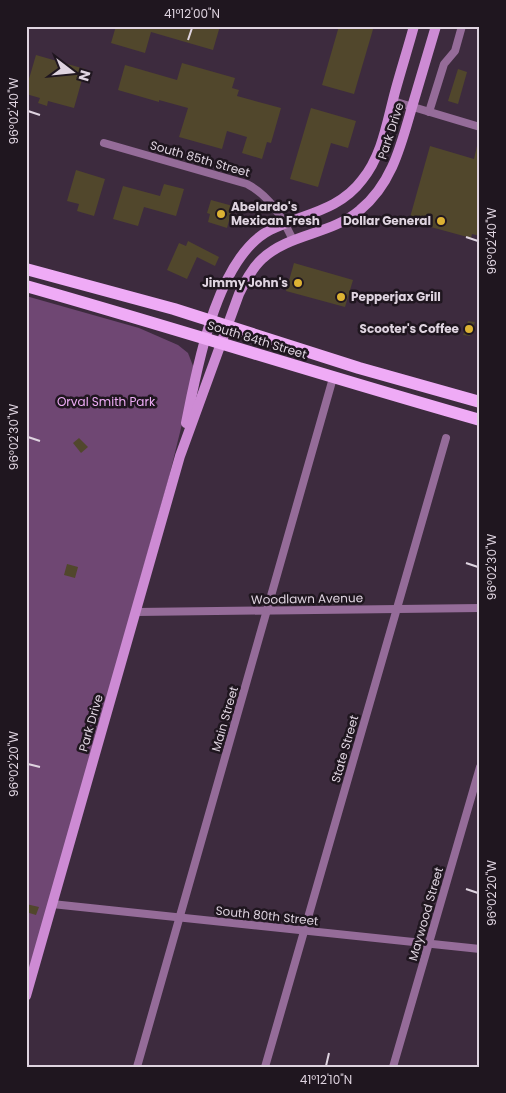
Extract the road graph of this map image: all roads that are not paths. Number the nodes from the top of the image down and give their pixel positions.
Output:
1 (414, 26) edge
2 (436, 26) edge
3 (462, 26) edge
4 (393, 101) junction
5 (412, 107) junction
6 (429, 112) junction
7 (480, 127) edge
8 (104, 142) dead end
9 (285, 224) junction
10 (294, 240) junction
11 (26, 268) edge
12 (26, 286) edge
13 (212, 321) junction
14 (227, 325) junction
15 (206, 339) junction
16 (220, 343) junction
17 (333, 378) junction
18 (480, 402) edge
19 (480, 420) edge
20 (446, 438) dead end
21 (180, 456) junction
22 (480, 608) edge
23 (396, 609) junction
24 (267, 611) junction
25 (136, 612) junction
26 (480, 767) edge
27 (52, 904) junction
28 (180, 918) junction
29 (305, 931) junction
30 (429, 944) junction
31 (480, 949) edge
32 (26, 996) edge
33 (137, 1067) edge
34 (265, 1067) edge
35 (393, 1067) edge

1 - 4 street, Park Drive
2 - 5 street, Park Drive
3 - 6 street
4 - 5 street
4 - 9 street, Park Drive
5 - 6 street
5 - 10 street, Park Drive
6 - 7 street
8 - 9 street, South 85th Street
9 - 10 street, South 85th Street
9 - 13 street, Park Drive
10 - 14 street, Park Drive
11 - 13 main road, South 84th Street
12 - 15 main road, South 84th Street
13 - 14 main road, South 84th Street
13 - 15 street, Park Drive
14 - 16 street, Park Drive
14 - 18 main road, South 84th Street
15 - 16 main road, South 84th Street
15 - 21 street, Park Drive
16 - 17 main road, South 84th Street
16 - 21 street, Park Drive
17 - 19 main road, South 84th Street
17 - 24 street, Main Street
20 - 23 street, State Street
21 - 25 street, Park Drive
22 - 23 street, Woodlawn Avenue
23 - 24 street, Woodlawn Avenue
23 - 29 street, State Street
24 - 25 street, Woodlawn Avenue
24 - 28 street, Main Street
25 - 27 street, Park Drive
26 - 30 street, Maywood Street
27 - 28 street, South 80th Street
27 - 32 street, Park Drive
28 - 29 street, South 80th Street
28 - 33 street, Main Street
29 - 30 street, South 80th Street
29 - 34 street, State Street
30 - 31 street, South 80th Street
30 - 35 street, Maywood Street

